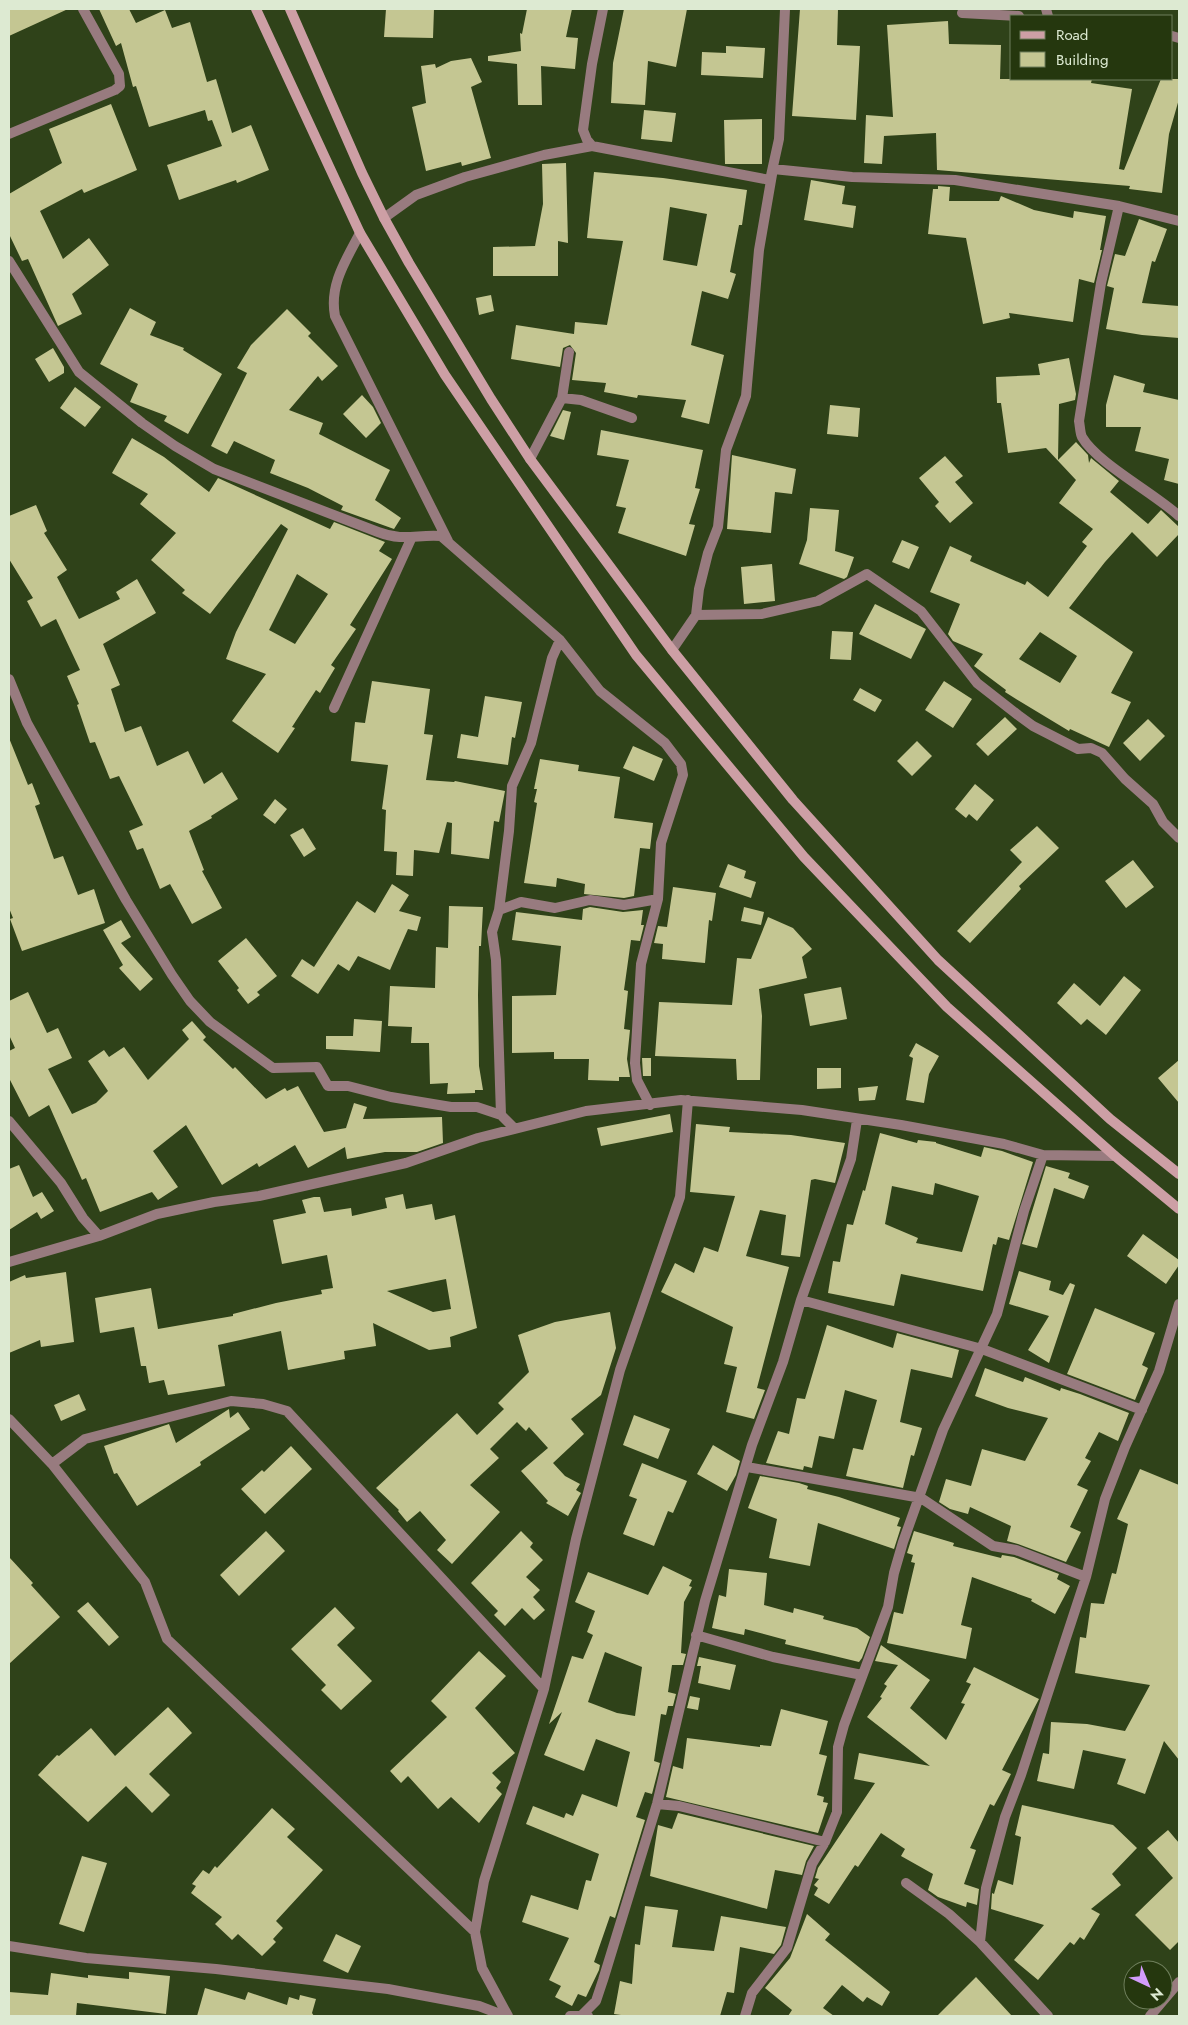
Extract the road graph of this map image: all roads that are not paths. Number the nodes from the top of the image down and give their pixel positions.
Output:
1 (83, 9) edge
2 (256, 9) edge
3 (290, 9) edge
4 (603, 9) edge
5 (785, 9) edge
6 (962, 12) dead end
7 (1010, 15) edge
8 (9, 134) edge
9 (592, 146) junction
10 (770, 180) junction
11 (1119, 206) junction
12 (384, 218) junction
13 (1179, 221) edge
14 (360, 233) junction
15 (9, 261) edge
16 (569, 352) dead end
17 (562, 398) junction
18 (632, 418) dead end
19 (530, 459) junction
20 (1179, 516) edge
21 (411, 539) junction
22 (448, 541) junction
23 (696, 615) junction
24 (560, 640) junction
25 (672, 650) junction
26 (9, 678) edge
27 (334, 708) dead end
28 (1179, 838) edge
29 (658, 899) junction
30 (499, 910) junction
31 (688, 1100) junction
32 (650, 1105) junction
33 (501, 1115) junction
34 (857, 1120) junction
35 (9, 1121) edge
36 (515, 1129) junction
37 (1043, 1155) junction
38 (1115, 1156) junction
39 (1179, 1174) edge
40 (1179, 1209) edge
41 (99, 1236) junction
42 (9, 1262) edge
43 (801, 1300) junction
44 (1179, 1304) edge
45 (982, 1349) junction
46 (1142, 1410) junction
47 (9, 1419) edge
48 (52, 1464) junction
49 (747, 1467) junction
50 (920, 1498) junction
51 (1086, 1577) junction
52 (696, 1635) junction
53 (862, 1676) junction
54 (544, 1689) junction
55 (657, 1804) junction
56 (825, 1842) junction
57 (906, 1884) dead end
58 (475, 1932) junction
59 (980, 1942) junction
60 (9, 1946) edge
61 (1179, 1982) edge
62 (585, 2015) edge
63 (506, 2016) edge
64 (570, 2016) edge
65 (745, 2016) edge
66 (1048, 2016) edge
67 (1150, 2016) edge

1 - 8 street
2 - 14 main road
3 - 12 main road
4 - 9 street
5 - 10 street
6 - 7 street
9 - 10 street
9 - 12 street
10 - 11 street
10 - 23 street
11 - 13 street
11 - 20 street
12 - 19 main road
14 - 22 street
14 - 38 main road
15 - 21 street
16 - 17 street
17 - 18 street
17 - 19 street
19 - 25 main road
21 - 22 street
21 - 27 street
22 - 24 street
23 - 25 street
23 - 28 street
24 - 29 street
24 - 30 street
25 - 39 main road
26 - 33 street
29 - 30 street
29 - 32 street
30 - 33 street
31 - 32 street
31 - 34 street
31 - 54 street
32 - 36 street
33 - 36 street
34 - 37 street
34 - 43 street
35 - 41 street
36 - 41 street
37 - 38 street
37 - 45 street
38 - 40 main road
41 - 42 street
43 - 45 street
43 - 49 street
44 - 46 street
45 - 46 street
45 - 50 street
46 - 51 street
47 - 48 street
48 - 54 street
48 - 58 street
49 - 50 street
49 - 52 street
50 - 51 street
50 - 53 street
51 - 59 street
52 - 53 street
52 - 55 street
53 - 56 street
54 - 58 street
55 - 56 street
55 - 62 street
56 - 65 street
57 - 59 street
58 - 63 street
59 - 66 street
60 - 63 street
61 - 67 street
62 - 64 street

